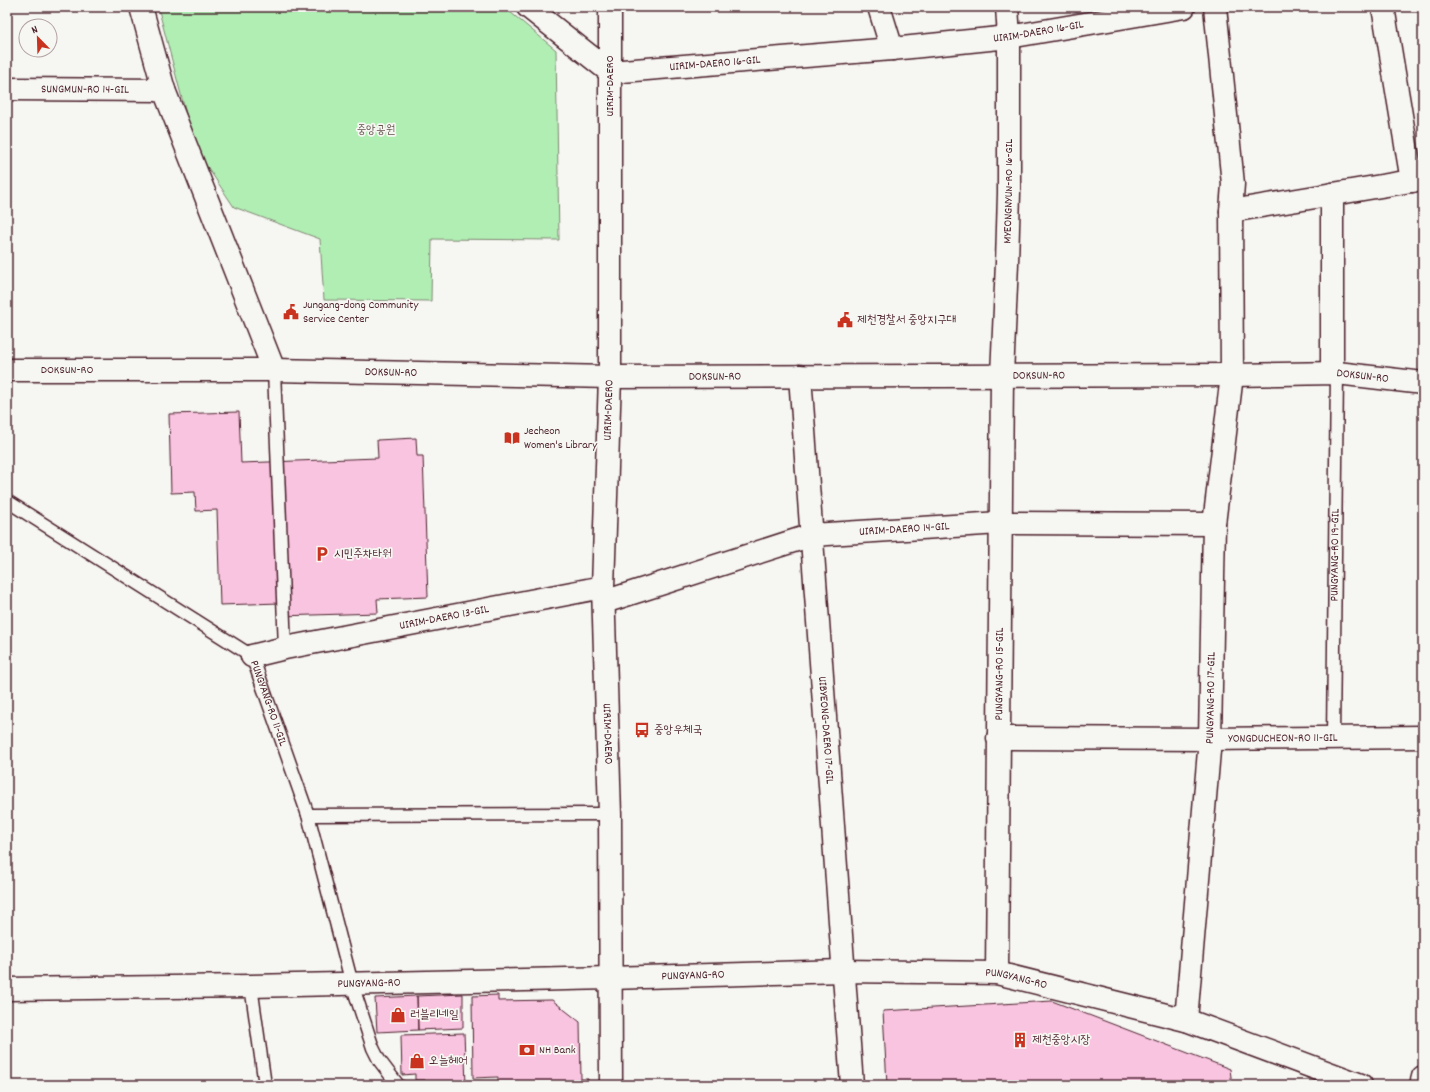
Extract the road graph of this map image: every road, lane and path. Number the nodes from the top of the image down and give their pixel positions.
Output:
1 (141, 7) edge
2 (528, 7) edge
3 (610, 7) edge
4 (879, 7) edge
5 (1007, 7) edge
6 (1184, 7) edge
7 (1215, 7) edge
8 (1383, 7) edge
9 (1009, 37) junction
10 (892, 49) junction
11 (610, 72) junction
12 (7, 89) edge
13 (164, 90) junction
14 (1417, 180) edge
15 (1332, 194) junction
16 (1231, 211) junction
17 (7, 370) edge
18 (274, 370) junction
19 (1334, 373) junction
20 (1002, 375) junction
21 (1232, 375) junction
22 (800, 376) junction
23 (610, 377) junction
24 (1423, 382) edge
25 (7, 501) edge
26 (1000, 523) junction
27 (1214, 524) junction
28 (812, 535) junction
29 (603, 594) junction
30 (285, 648) junction
31 (252, 656) junction
32 (1423, 737) edge
33 (998, 738) junction
34 (1333, 738) junction
35 (1210, 739) junction
36 (610, 814) junction
37 (308, 816) junction
38 (843, 971) junction
39 (997, 973) junction
40 (610, 978) junction
41 (352, 984) junction
42 (251, 986) junction
43 (7, 989) edge
44 (1186, 1020) junction
45 (1423, 1077) edge
46 (265, 1085) edge
47 (398, 1085) edge
48 (611, 1085) edge
49 (852, 1085) edge
50 (1361, 1085) edge
51 (1421, 1085) edge

1 - 13 street
2 - 11 street
3 - 11 street, UIRIM-DAERO
4 - 10 street
5 - 9 street, MYEONGNYUN-RO 16-GIL
6 - 9 street, UIRIM-DAERO 16-GIL
7 - 16 street, PUNGYANG-RO 17-GIL
8 - 14 street
9 - 10 street, UIRIM-DAERO 16-GIL
9 - 20 street, MYEONGNYUN-RO 16-GIL
10 - 11 street, UIRIM-DAERO 16-GIL
11 - 23 street, UIRIM-DAERO
12 - 13 street, SUNGMUN-RO 14-GIL
13 - 18 street
14 - 15 street
15 - 16 street
15 - 19 street
16 - 21 street, PUNGYANG-RO 17-GIL
17 - 18 street, DOKSUN-RO
18 - 23 street, DOKSUN-RO
18 - 30 lane
19 - 21 street, DOKSUN-RO
19 - 24 street, DOKSUN-RO
19 - 34 lane, PUNGYANG-RO 19-GIL
20 - 21 street, DOKSUN-RO
20 - 22 street, DOKSUN-RO
20 - 26 street, PUNGYANG-RO 15-GIL
21 - 27 street, PUNGYANG-RO 17-GIL
22 - 23 street, DOKSUN-RO
22 - 28 street, UIBYEONG-DAERO 17-GIL
23 - 29 street, UIRIM-DAERO
25 - 31 lane, PUNGYANG-RO 11-GIL
26 - 27 street, UIRIM-DAERO 14-GIL
26 - 28 street, UIRIM-DAERO 14-GIL
26 - 33 street, PUNGYANG-RO 15-GIL
27 - 35 street, PUNGYANG-RO 17-GIL
28 - 29 street, UIRIM-DAERO 14-GIL
28 - 38 street, UIBYEONG-DAERO 17-GIL
29 - 30 street, UIRIM-DAERO 13-GIL
29 - 36 street, UIRIM-DAERO
30 - 31 street, UIRIM-DAERO 13-GIL
31 - 37 lane, PUNGYANG-RO 11-GIL
32 - 34 street, YONGDUCHEON-RO 11-GIL
33 - 35 street, YONGDUCHEON-RO 11-GIL
33 - 39 street, PUNGYANG-RO 15-GIL
34 - 35 street, YONGDUCHEON-RO 11-GIL
35 - 44 street, PUNGYANG-RO 17-GIL
36 - 37 lane
36 - 40 street, UIRIM-DAERO
37 - 41 lane, PUNGYANG-RO 11-GIL
38 - 39 street, PUNGYANG-RO
38 - 40 street, PUNGYANG-RO
38 - 49 street, UIBYEONG-DAERO 17-GIL
39 - 44 street, PUNGYANG-RO
40 - 41 street, PUNGYANG-RO
40 - 48 street, UIRIM-DAERO
41 - 42 street, PUNGYANG-RO
41 - 47 lane, PUNGYANG-RO 11-GIL
42 - 43 street, PUNGYANG-RO
42 - 46 lane
44 - 50 street, PUNGYANG-RO
45 - 51 street

